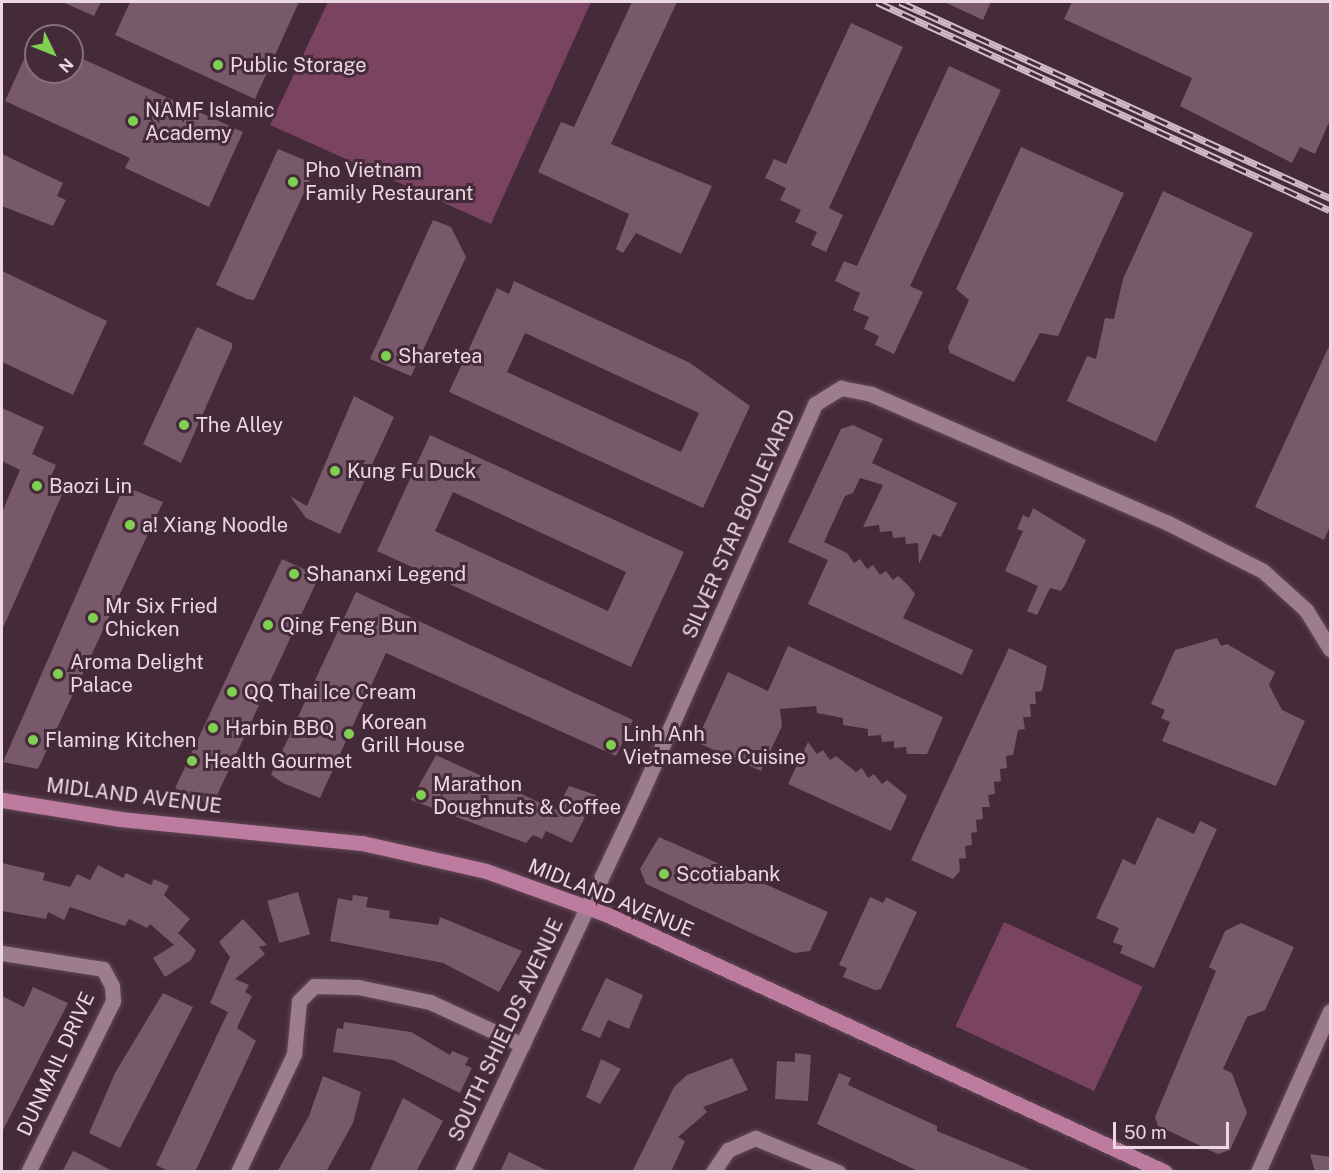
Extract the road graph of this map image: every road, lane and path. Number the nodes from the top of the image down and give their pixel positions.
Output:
1 (1330, 649) edge
2 (2, 800) edge
3 (588, 906) junction
4 (2, 953) edge
5 (1330, 1011) edge
6 (523, 1045) junction
7 (28, 1172) edge
8 (238, 1172) edge
9 (462, 1172) edge
10 (713, 1172) edge
11 (838, 1172) edge
12 (1165, 1172) edge
13 (1258, 1172) edge

1 - 3 street, SILVER STAR BOULEVARD
2 - 3 main road, MIDLAND AVENUE
3 - 6 street, SOUTH SHIELDS AVENUE
3 - 12 main road, MIDLAND AVENUE
4 - 7 street, DUNMAIL DRIVE
5 - 13 street
6 - 8 street
6 - 9 street, SOUTH SHIELDS AVENUE
10 - 11 street

